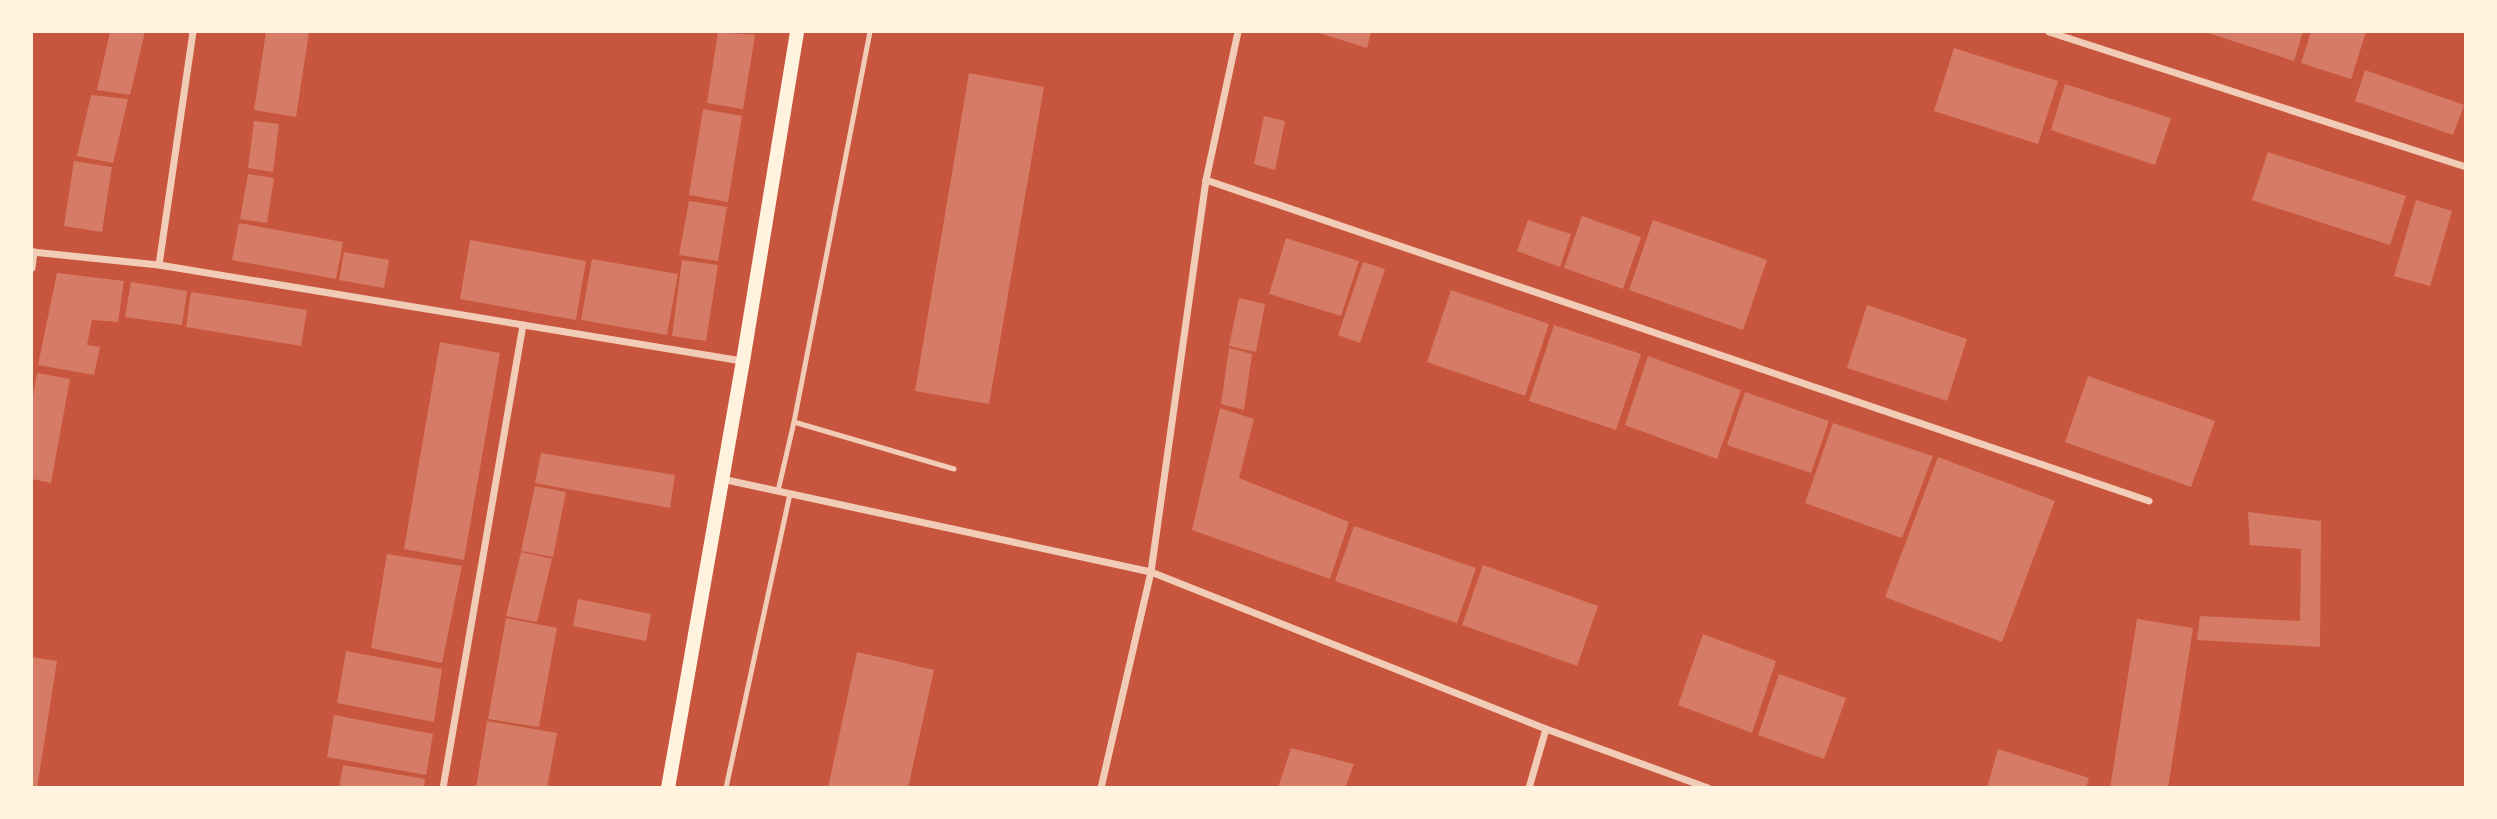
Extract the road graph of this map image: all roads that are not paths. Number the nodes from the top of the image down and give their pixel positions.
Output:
1 (193, 32) edge
2 (797, 32) edge
3 (870, 32) edge
4 (1238, 32) edge
5 (2049, 32) edge
6 (2466, 167) edge
7 (1206, 180) junction
8 (33, 252) edge
9 (159, 265) junction
10 (32, 268) edge
11 (523, 325) junction
12 (743, 361) junction
13 (794, 422) junction
14 (954, 469) dead end
15 (722, 479) junction
16 (778, 491) junction
17 (790, 494) junction
18 (2148, 500) dead end
19 (1151, 572) junction
20 (1546, 729) junction
21 (443, 788) edge
22 (668, 788) edge
23 (726, 788) edge
24 (1101, 788) edge
25 (1529, 788) edge
26 (1708, 788) edge

1 - 9 street
2 - 12 main road
3 - 13 lane
4 - 7 street
5 - 6 street
7 - 18 street
7 - 19 street
8 - 9 street
8 - 10 street
9 - 11 street
11 - 12 street
11 - 21 street
12 - 15 main road
13 - 14 lane
13 - 16 lane
15 - 16 street
15 - 22 main road
16 - 17 street
17 - 19 street
17 - 23 lane
19 - 20 street
19 - 24 street
20 - 25 street
20 - 26 street

